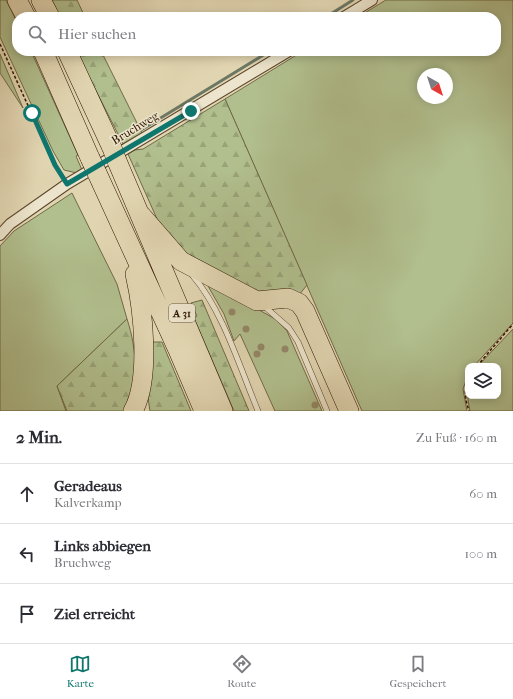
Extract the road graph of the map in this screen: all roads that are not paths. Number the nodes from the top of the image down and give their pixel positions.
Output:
1 (17, 0) edge
2 (41, 0) edge
3 (372, 0) edge
4 (23, 12) edge
5 (47, 12) edge
6 (352, 12) edge
7 (45, 56) edge
8 (69, 56) edge
9 (281, 56) edge
10 (141, 215) junction
11 (0, 235) edge
12 (128, 239) junction
13 (181, 261) junction
14 (256, 300) junction
15 (138, 406) edge
16 (204, 411) edge
17 (223, 411) edge
18 (258, 411) edge
19 (327, 411) edge
20 (349, 411) edge

1 - 4 highway
2 - 5 highway
3 - 6 street
7 - 12 highway, A 31
8 - 10 highway, A 31
9 - 11 street, Bruchweg
10 - 13 highway
10 - 17 highway, A 31
12 - 15 highway
12 - 16 highway, A 31
13 - 14 highway
13 - 18 lane
14 - 19 lane
14 - 20 highway

